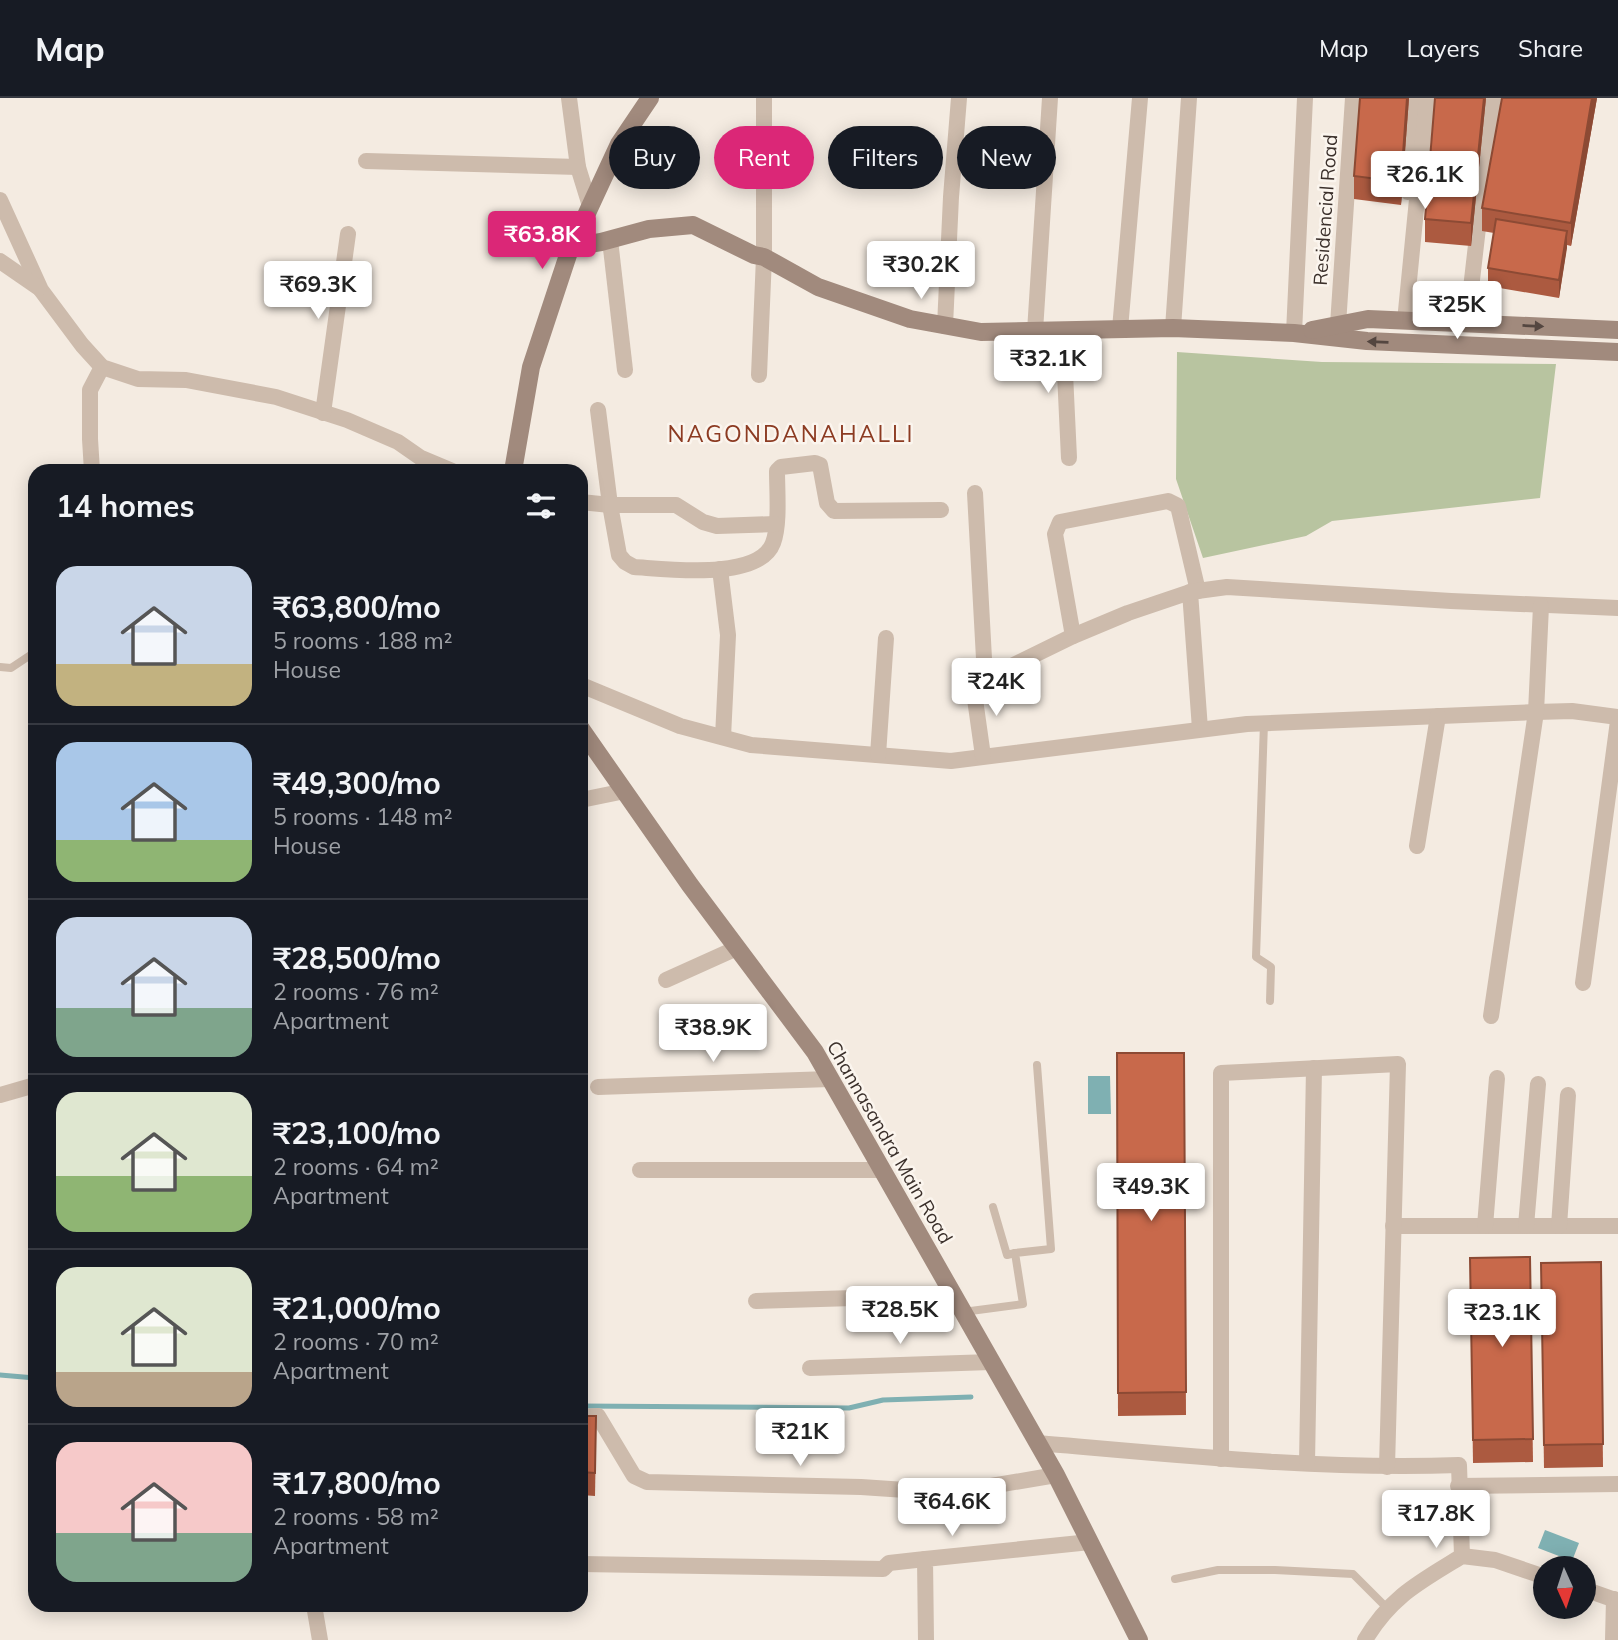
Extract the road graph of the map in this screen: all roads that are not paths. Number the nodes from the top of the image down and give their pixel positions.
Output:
1 (569, 98) edge
2 (650, 98) edge
3 (764, 98) edge
4 (959, 98) edge
5 (1050, 98) edge
6 (1140, 98) edge
7 (1189, 98) edge
8 (1305, 98) edge
9 (1353, 98) edge
10 (1416, 98) edge
11 (1427, 98) edge
12 (1493, 98) edge
13 (366, 161) dead end
14 (578, 167) junction
15 (0, 200) edge
16 (590, 206) junction
17 (348, 234) dead end
18 (610, 240) junction
19 (571, 247) junction
20 (764, 257) junction
21 (0, 261) edge
22 (41, 289) junction
23 (1401, 320) junction
24 (1467, 323) junction
25 (1339, 325) junction
26 (945, 326) junction
27 (1173, 328) junction
28 (1120, 329) junction
29 (1618, 330) edge
30 (1035, 331) junction
31 (1063, 331) junction
32 (1294, 333) junction
33 (1618, 352) edge
34 (102, 368) junction
35 (625, 370) dead end
36 (759, 374) dead end
37 (598, 411) dead end
38 (323, 413) junction
39 (1069, 458) dead end
40 (92, 464) edge
41 (435, 464) edge
42 (514, 464) edge
43 (975, 493) dead end
44 (588, 503) edge
45 (610, 505) junction
46 (941, 510) dead end
47 (775, 524) junction
48 (720, 569) junction
49 (1194, 592) junction
50 (1541, 606) junction
51 (1618, 608) edge
52 (1073, 636) junction
53 (886, 638) dead end
54 (28, 657) edge
55 (0, 667) edge
56 (985, 677) junction
57 (588, 688) edge
58 (1536, 712) junction
59 (1438, 716) junction
60 (1618, 719) edge
61 (1264, 723) junction
62 (1200, 729) junction
63 (723, 737) junction
64 (588, 739) edge
65 (878, 755) junction
66 (983, 756) junction
67 (625, 791) junction
68 (588, 799) edge
69 (1417, 846) dead end
70 (737, 947) junction
71 (666, 980) dead end
72 (1583, 983) dead end
73 (1270, 1001) dead end
74 (1491, 1016) dead end
75 (1037, 1065) dead end
76 (1314, 1068) junction
77 (1497, 1078) dead end
78 (830, 1079) junction
79 (1538, 1084) dead end
80 (28, 1087) edge
81 (598, 1087) dead end
82 (1568, 1095) dead end
83 (0, 1096) edge
84 (640, 1170) dead end
85 (882, 1170) junction
86 (993, 1207) dead end
87 (1394, 1226) junction
88 (1485, 1226) junction
89 (1526, 1226) junction
90 (1559, 1226) junction
91 (1618, 1226) edge
92 (1015, 1253) junction
93 (954, 1295) junction
94 (756, 1301) dead end
95 (963, 1312) junction
96 (991, 1362) junction
97 (810, 1368) dead end
98 (588, 1417) edge
99 (1038, 1443) junction
100 (1221, 1459) junction
101 (1307, 1463) junction
102 (1387, 1467) junction
103 (1056, 1475) junction
104 (1618, 1484) edge
105 (1458, 1486) junction
106 (1090, 1542) junction
107 (1462, 1556) junction
108 (925, 1559) junction
109 (588, 1564) edge
110 (1533, 1573) edge
111 (1175, 1579) dead end
112 (1596, 1593) edge
113 (1616, 1600) edge
114 (1387, 1608) junction
115 (315, 1612) edge
116 (320, 1640) edge
117 (926, 1640) edge
118 (1139, 1640) edge
119 (1365, 1640) edge
120 (1613, 1640) edge

1 - 14 street
2 - 16 street
3 - 20 street
4 - 26 street
5 - 30 street
6 - 28 street
7 - 27 street
8 - 32 street
9 - 25 street, Residencial Road
10 - 23 street
11 - 23 street
12 - 24 street
13 - 14 street
14 - 16 street
15 - 22 street
16 - 19 street
17 - 38 street
18 - 19 street
18 - 20 street
18 - 35 street
19 - 42 street
20 - 26 street
20 - 36 street
21 - 22 street
22 - 34 street
23 - 24 street
23 - 25 street
24 -> 29 street
25 - 32 street
26 - 30 street
27 - 28 street
27 - 32 street
28 - 31 street
30 - 31 street
31 - 39 street
33 -> 32 street
34 - 38 street
34 - 40 street
37 - 45 street
38 - 41 street
43 - 56 street
44 - 45 street
45 - 47 street
45 - 48 street
46 - 47 street
47 - 48 street
48 - 63 street
49 - 50 street
49 - 52 street
49 - 52 street
49 - 62 street
50 - 51 street
50 - 58 street
52 - 56 street
53 - 65 street
54 - 55 lane
56 - 66 street
57 - 63 street
58 - 59 street
58 - 60 street
58 - 74 street
59 - 61 street
59 - 69 street
60 - 72 street
61 - 62 street
61 - 73 lane
62 - 66 street
63 - 65 street
64 - 67 street, Channasandra Main Road
65 - 66 street
67 - 68 street
67 - 70 street, Channasandra Main Road
70 - 71 street
70 - 78 street, Channasandra Main Road
75 - 92 lane
76 - 87 street
76 - 100 street
76 - 101 street
77 - 88 street
78 - 81 street
78 - 85 street, Channasandra Main Road
79 - 89 street
80 - 83 street
82 - 90 street
84 - 85 street
85 - 93 street, Channasandra Main Road
86 - 92 lane
87 - 88 street
87 - 102 street
88 - 89 street
89 - 90 street
90 - 91 street
92 - 95 lane
93 - 94 street
93 - 95 street, Channasandra Main Road
95 - 96 street, Channasandra Main Road
96 - 97 street
96 - 99 street, Channasandra Main Road
98 - 103 street
99 - 100 street
99 - 103 street, Channasandra Main Road
100 - 101 street
101 - 102 street
102 - 105 street
103 - 106 street, Channasandra Main Road
104 - 105 street
105 - 107 street
106 - 108 street
106 - 118 street, Channasandra Main Road
107 - 110 street
107 - 114 street
108 - 109 street
108 - 117 street
111 - 114 lane
112 - 113 street
113 - 120 street
114 - 119 street
115 - 116 street

